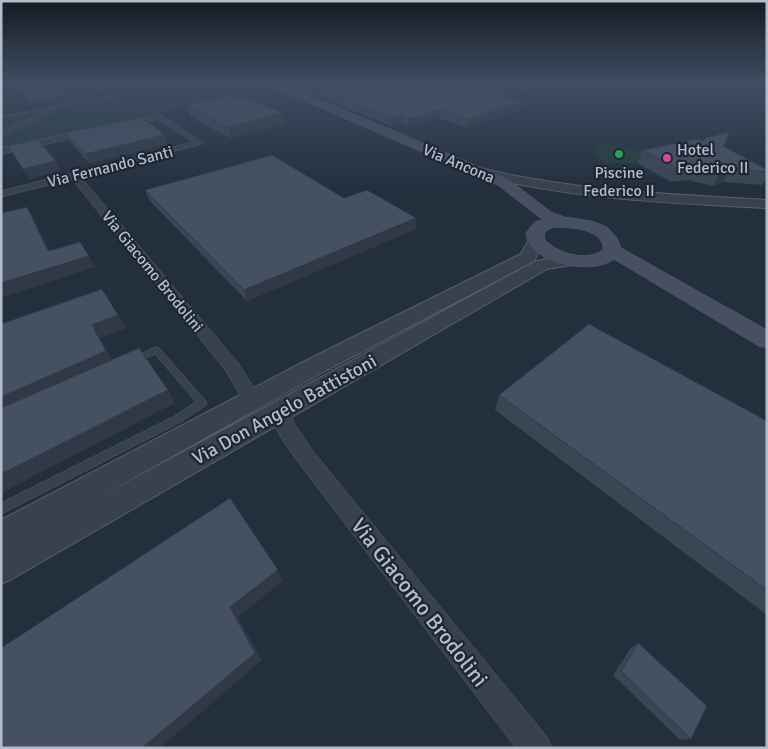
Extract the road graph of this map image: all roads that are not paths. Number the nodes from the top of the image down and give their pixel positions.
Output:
1 (40, 117) edge
2 (155, 117) edge
3 (160, 117) edge
4 (340, 117) edge
5 (351, 117) edge
6 (112, 126) edge
7 (94, 130) edge
8 (1, 136) edge
9 (1, 151) edge
10 (480, 172) junction
11 (74, 175) junction
12 (1, 194) edge
13 (767, 204) edge
14 (562, 222) junction
15 (536, 235) junction
16 (612, 250) junction
17 (582, 260) junction
18 (721, 314) junction
19 (767, 340) edge
20 (122, 366) edge
21 (257, 397) junction
22 (272, 417) junction
23 (181, 428) junction
24 (1, 509) edge
25 (1, 536) edge
26 (1, 568) edge
27 (536, 748) edge

1 - 8 street
2 - 6 street, Via Fernando Santi
3 - 11 street, Via Fernando Santi
4 - 15 main road, Via Ancona
5 - 10 main road, Via Ancona
7 - 9 street
10 - 13 street
10 - 14 main road, Via Ancona
11 - 12 street, Via Fernando Santi
11 - 21 street, Via Giacomo Brodolini
14 - 15 main road, Via Ancona
14 - 16 main road, Via Ancona
15 - 17 main road, Via Ancona
15 - 21 street, Via Don Angelo Battistoni
16 - 17 main road
16 - 18 main road, Via Ancona
17 - 18 main road, Via Ancona
17 - 22 street, Via Don Angelo Battistoni
18 - 19 main road, Via Ancona
20 - 23 lane
21 - 23 street, Via Don Angelo Battistoni
22 - 26 street, Via Don Angelo Battistoni
22 - 27 street, Via Giacomo Brodolini
23 - 24 lane
23 - 25 street, Via Don Angelo Battistoni

